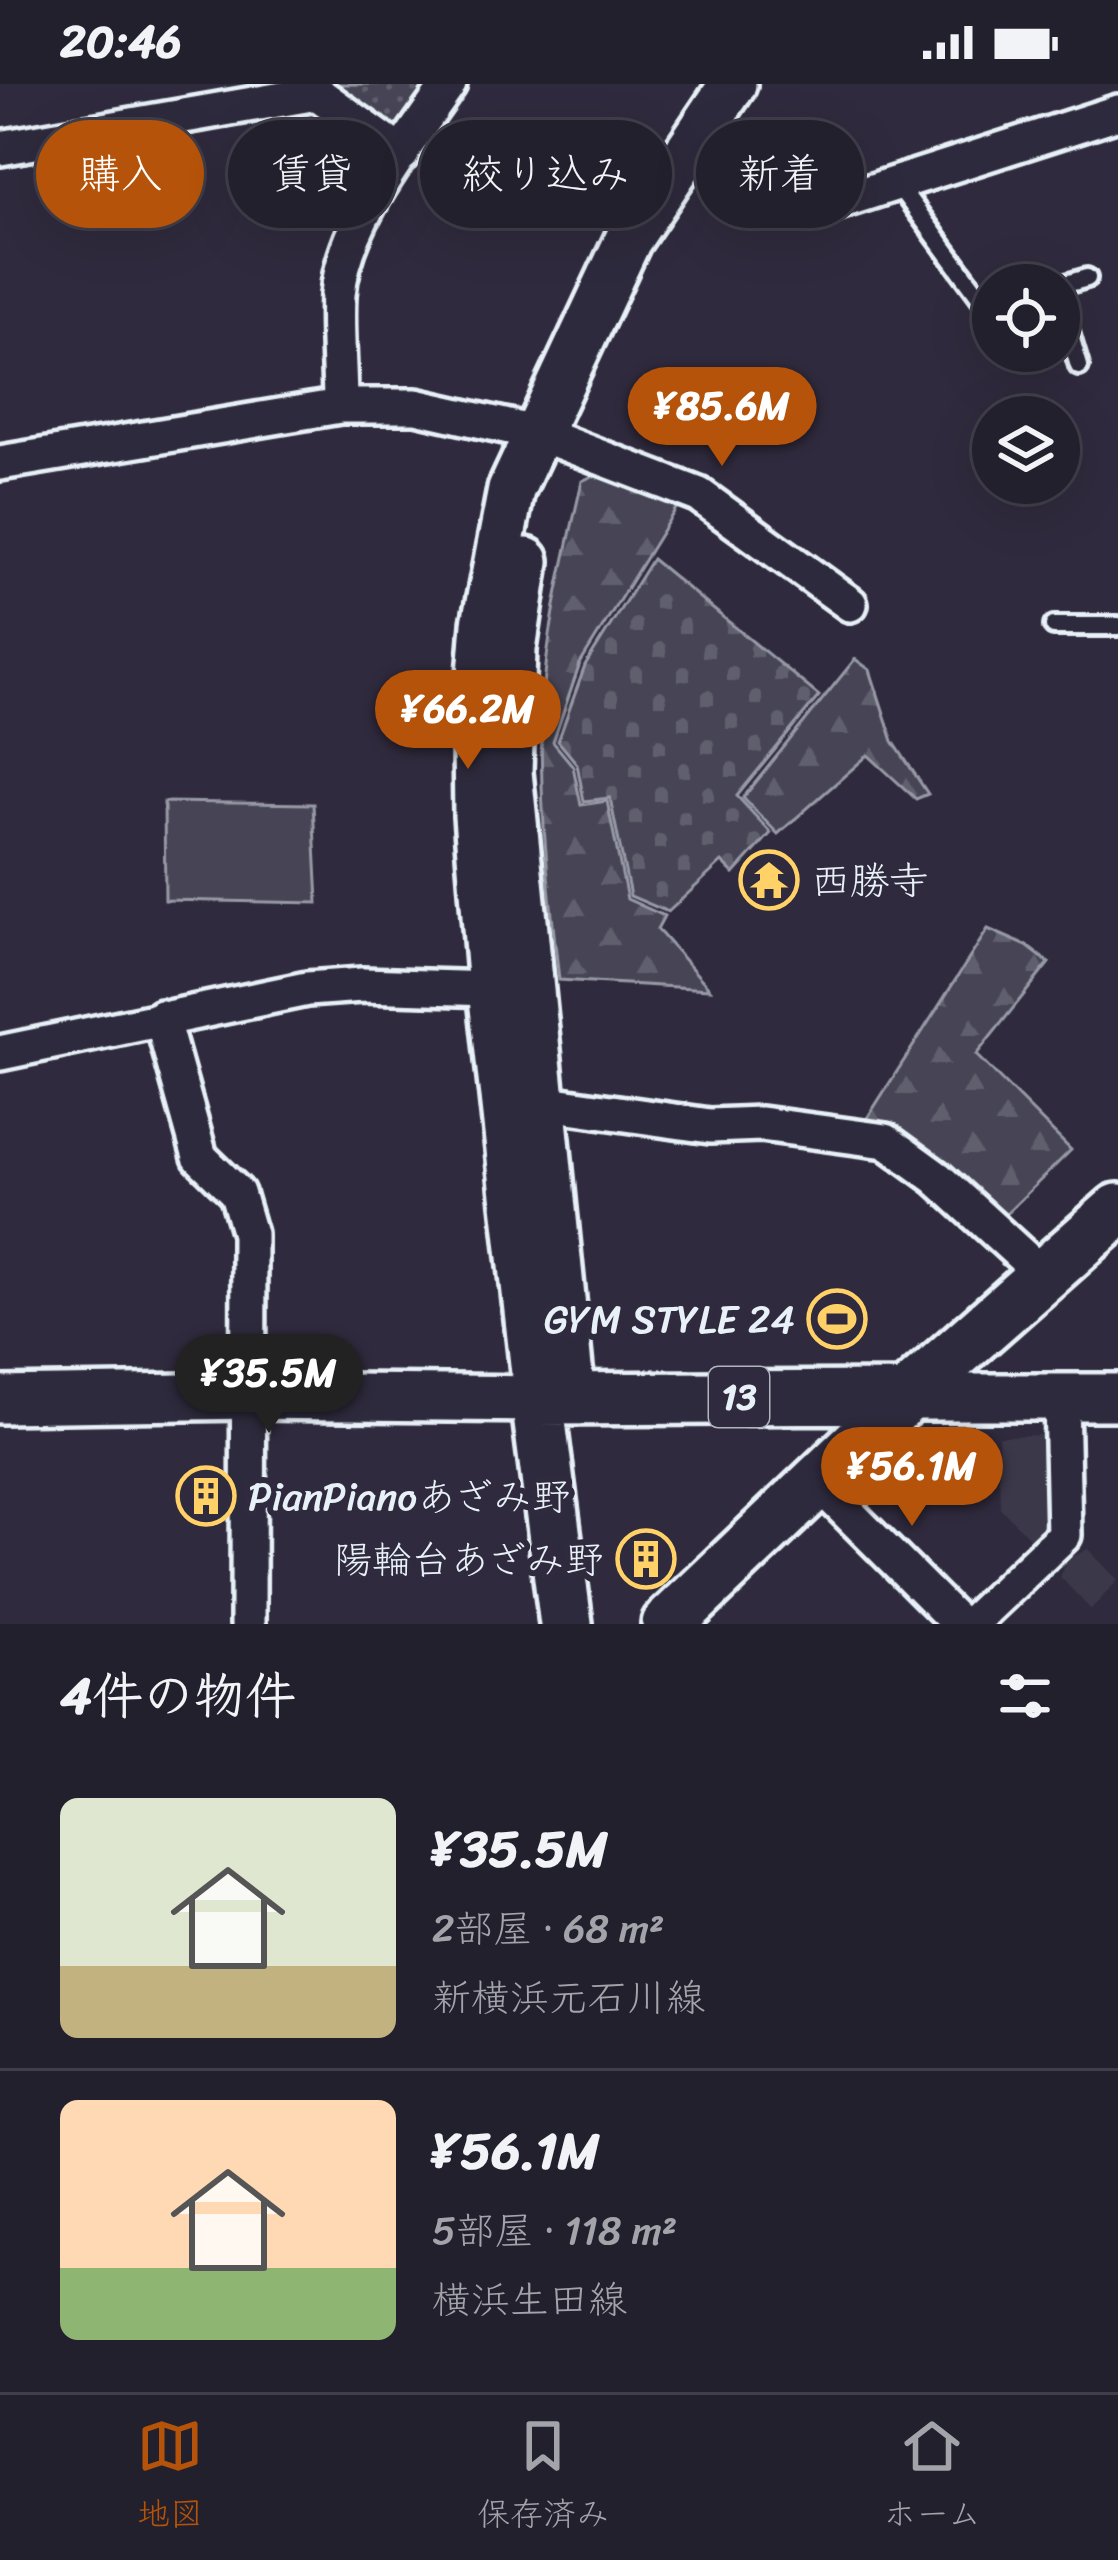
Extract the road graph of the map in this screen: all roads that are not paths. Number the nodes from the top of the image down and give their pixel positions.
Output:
1 (449, 84) edge
2 (733, 84) edge
3 (316, 89) edge
4 (1118, 112) edge
5 (0, 148) edge
6 (688, 151) junction
7 (401, 154) junction
8 (895, 181) junction
9 (1087, 278) dead end
10 (1080, 280) edge
11 (972, 286) edge
12 (340, 406) junction
13 (540, 434) junction
14 (0, 463) edge
15 (850, 604) dead end
16 (1054, 626) dead end
17 (1118, 626) edge
18 (491, 989) junction
19 (161, 1017) junction
20 (0, 1053) edge
21 (541, 1102) junction
22 (1118, 1210) edge
23 (1042, 1274) junction
24 (249, 1396) junction
25 (906, 1397) junction
26 (1061, 1397) junction
27 (1118, 1397) edge
28 (555, 1399) junction
29 (0, 1400) edge
30 (817, 1482) junction
31 (248, 1624) edge
32 (566, 1624) edge
33 (598, 1624) edge
34 (668, 1624) edge
35 (959, 1624) edge
36 (970, 1624) edge

1 - 7 street
2 - 6 street
3 - 5 street
3 - 7 street
4 - 8 street
6 - 8 street
6 - 13 street
7 - 12 street
8 - 11 lane
9 - 10 lane
12 - 13 street
12 - 14 street
13 - 15 street
13 - 18 street
13 - 21 street
16 - 17 lane
18 - 19 street
18 - 28 street
19 - 20 street
19 - 24 street
21 - 23 street
21 - 28 street
22 - 23 main road
23 - 25 main road
24 - 28 street
24 - 29 street
24 - 31 street
25 - 26 street
25 - 28 main road, 13
25 - 30 main road
26 - 27 street
26 - 36 street
28 - 32 main road
28 - 33 main road
30 - 34 main road
30 - 35 street

